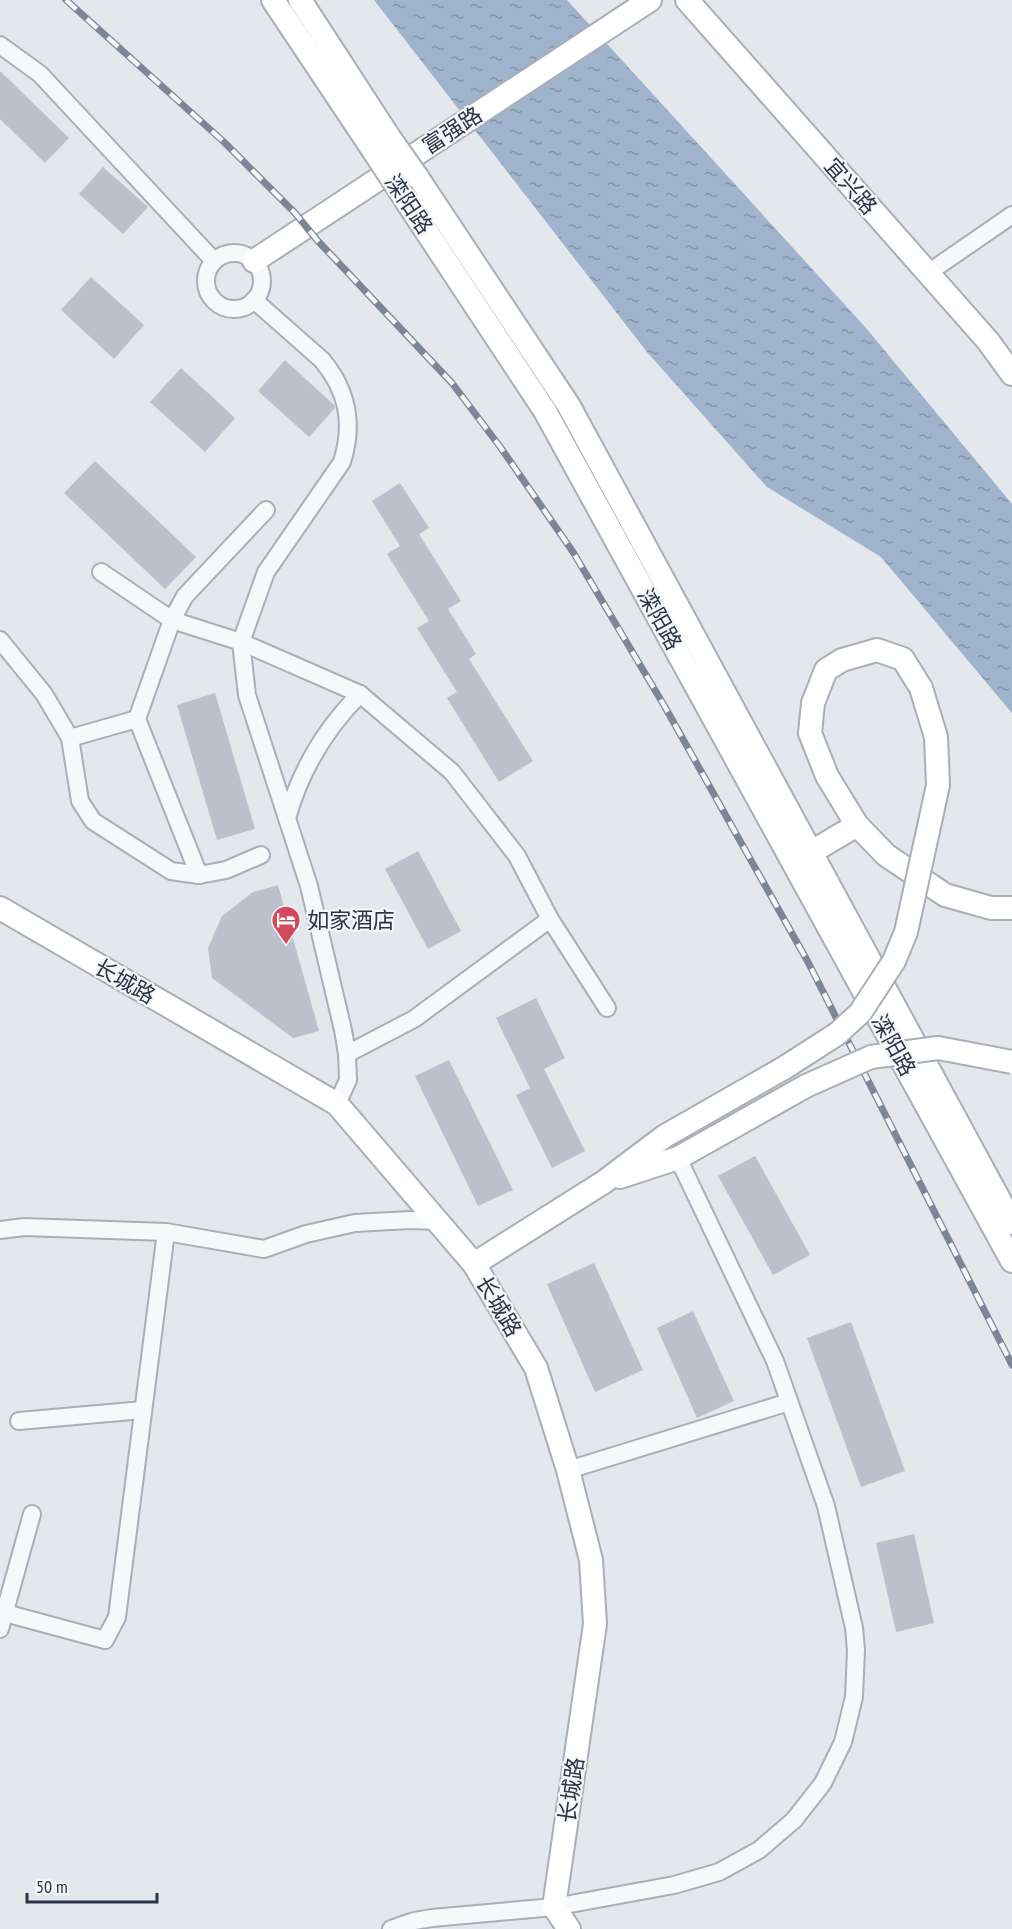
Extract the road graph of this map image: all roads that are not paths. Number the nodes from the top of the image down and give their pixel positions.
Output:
1 (273, 0) edge
2 (300, 0) edge
3 (687, 0) edge
4 (644, 4) edge
5 (0, 45) edge
6 (382, 145) junction
7 (1012, 215) edge
8 (214, 261) junction
9 (254, 261) junction
10 (928, 273) junction
11 (254, 300) junction
12 (1012, 374) edge
13 (266, 510) dead end
14 (101, 572) dead end
15 (172, 620) junction
16 (0, 640) edge
17 (241, 642) junction
18 (360, 694) junction
19 (137, 719) junction
20 (70, 738) junction
21 (287, 818) junction
22 (857, 825) junction
23 (810, 853) junction
24 (261, 855) dead end
25 (199, 875) junction
26 (0, 908) edge
27 (1012, 908) edge
28 (550, 919) junction
29 (607, 1008) dead end
30 (347, 1054) junction
31 (1012, 1062) edge
32 (337, 1104) junction
33 (678, 1158) junction
34 (604, 1182) junction
35 (437, 1221) junction
36 (1012, 1223) edge
37 (0, 1230) edge
38 (166, 1232) junction
39 (1012, 1261) edge
40 (474, 1264) junction
41 (789, 1402) junction
42 (143, 1410) junction
43 (19, 1421) dead end
44 (568, 1470) junction
45 (32, 1514) dead end
46 (5, 1613) junction
47 (0, 1629) edge
48 (554, 1907) junction
49 (391, 1929) edge
50 (568, 1929) edge

1 - 6 street, 滦阳路
2 - 6 street, 滦阳路
3 - 10 street, 宜兴路
4 - 9 street, 富强路
5 - 8 street
6 - 23 street, 滦阳路, bridge
6 - 39 street, 滦阳路, bridge
7 - 10 street
8 - 9 street
8 - 11 street
9 - 11 street
10 - 12 street, 宜兴路
11 - 17 street
13 - 15 street
14 - 15 street
15 - 17 street
15 - 19 street
16 - 20 street
17 - 18 street
17 - 21 street
18 - 21 street
18 - 28 street
19 - 20 street
19 - 25 street
20 - 25 street
21 - 30 street
22 - 23 street
22 - 27 street
22 - 34 street, bridge
23 - 36 street, 滦阳路
24 - 25 street
26 - 32 street, 长城路
28 - 29 street
28 - 30 street
30 - 32 street
31 - 33 street, bridge
32 - 35 street, 长城路
33 - 34 street
33 - 41 street
34 - 40 street
35 - 38 street
35 - 40 street, 长城路
37 - 38 street
38 - 42 street
40 - 44 street, 长城路
41 - 44 street
41 - 48 street
42 - 43 street
42 - 46 street
44 - 48 street, 长城路
45 - 46 street
46 - 47 street
48 - 49 street
48 - 50 street

